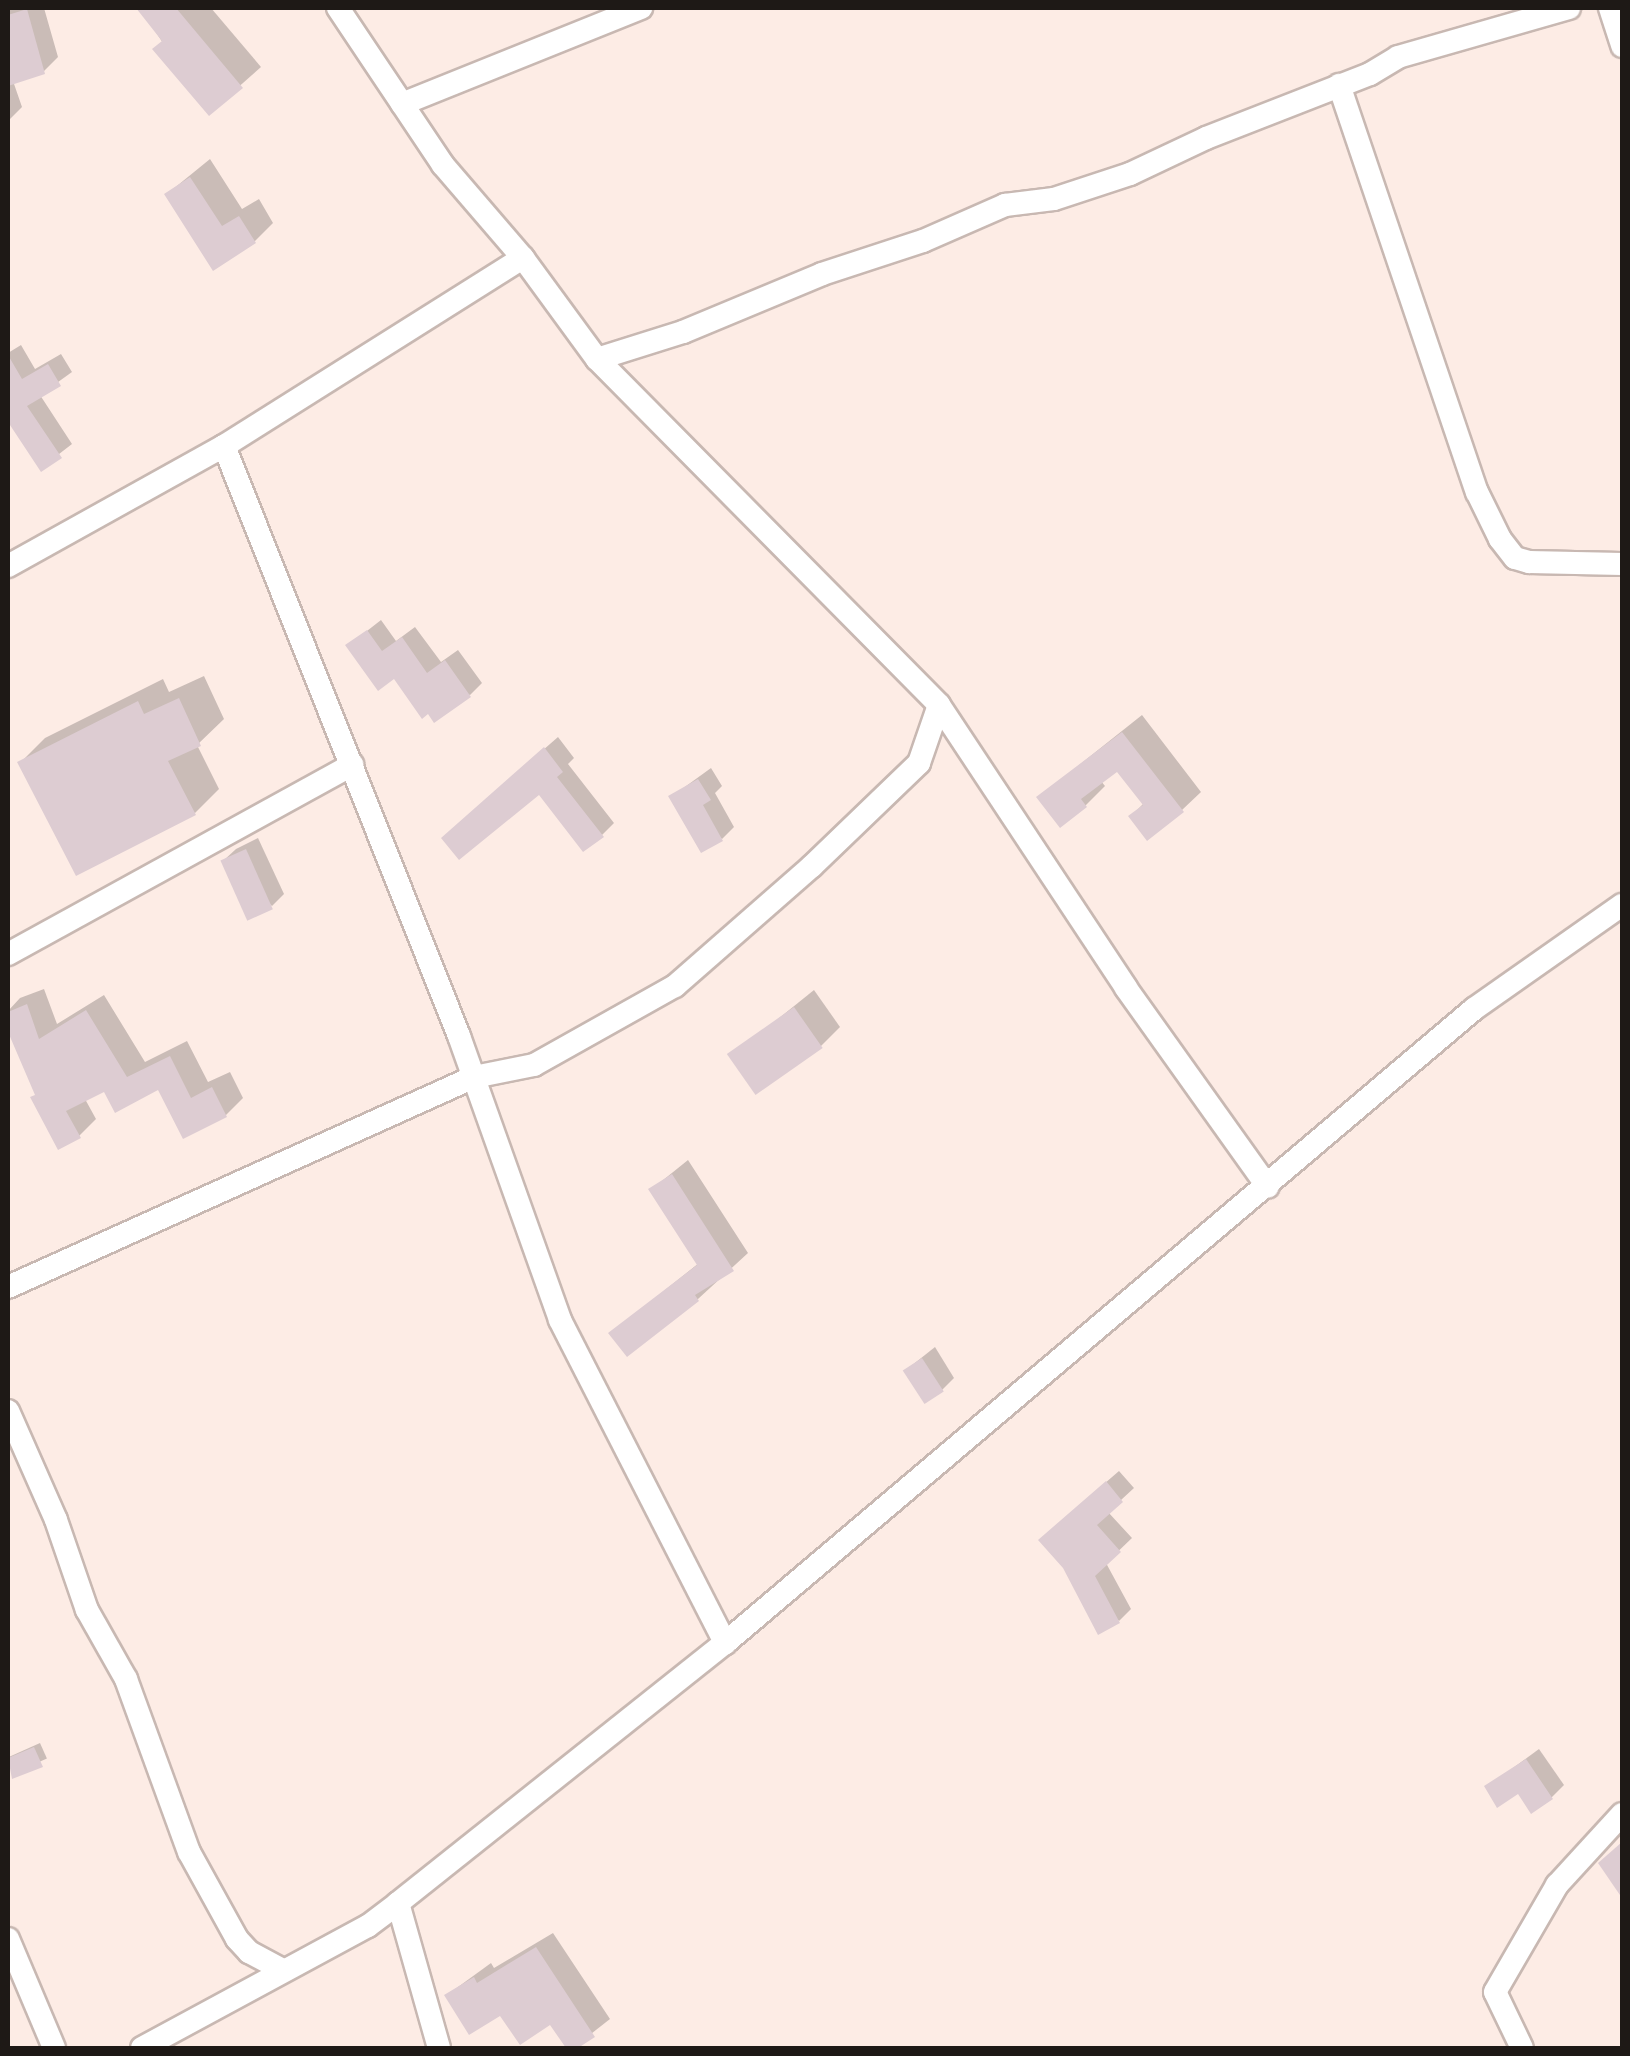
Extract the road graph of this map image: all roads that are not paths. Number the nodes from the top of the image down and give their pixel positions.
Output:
1 (338, 8) edge
2 (641, 8) edge
3 (1569, 8) edge
4 (1610, 8) edge
5 (1622, 46) edge
6 (1338, 85) junction
7 (402, 104) junction
8 (523, 258) junction
9 (598, 359) junction
10 (224, 446) junction
11 (1622, 564) edge
12 (8, 566) edge
13 (939, 706) junction
14 (352, 766) junction
15 (1622, 904) edge
16 (8, 954) edge
17 (474, 1077) junction
18 (1268, 1187) junction
19 (8, 1287) edge
20 (8, 1411) edge
21 (724, 1643) junction
22 (1622, 1814) edge
23 (398, 1903) junction
24 (8, 1939) edge
25 (283, 1970) junction
26 (54, 2048) edge
27 (142, 2048) edge
28 (438, 2048) edge
29 (1522, 2048) edge

1 - 7 street
2 - 7 street
3 - 6 street
4 - 5 street
6 - 9 street
6 - 11 street
7 - 8 street
8 - 9 street
8 - 10 street
9 - 13 street
10 - 12 street
10 - 14 street
13 - 17 street
13 - 18 street
14 - 16 street
14 - 17 street
15 - 18 street
17 - 19 street
17 - 21 street
18 - 21 street
20 - 25 street
21 - 23 street
22 - 29 street
23 - 25 street
23 - 28 street
24 - 26 street
25 - 27 street

